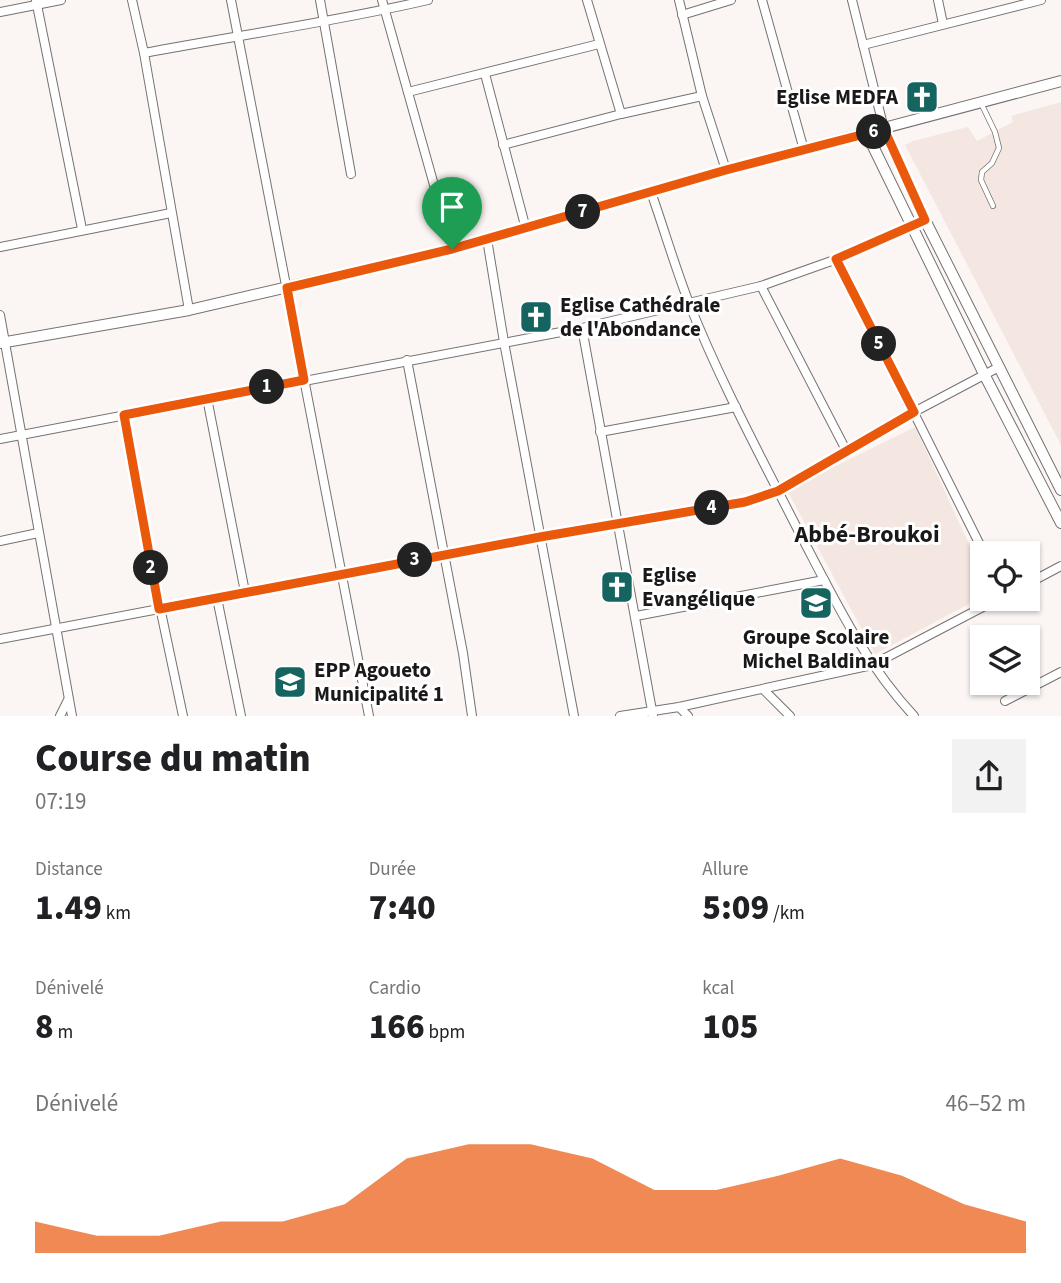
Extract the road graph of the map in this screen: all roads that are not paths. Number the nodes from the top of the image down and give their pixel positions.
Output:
1 (61, 0) edge
2 (132, 0) edge
3 (231, 0) edge
4 (320, 0) edge
5 (382, 0) edge
6 (428, 0) edge
7 (587, 0) edge
8 (679, 0) edge
9 (731, 0) edge
10 (762, 0) edge
11 (852, 0) edge
12 (938, 0) edge
13 (1041, 0) edge
14 (1024, 2) edge
15 (36, 3) edge
16 (384, 10) junction
17 (0, 12) edge
18 (682, 15) junction
19 (325, 22) junction
20 (943, 24) junction
21 (236, 35) junction
22 (599, 44) junction
23 (863, 45) junction
24 (144, 52) junction
25 (485, 74) junction
26 (1061, 80) edge
27 (408, 92) junction
28 (702, 96) junction
29 (980, 103) junction
30 (621, 114) junction
31 (884, 129) junction
32 (867, 134) junction
33 (503, 145) junction
34 (804, 150) junction
35 (726, 170) junction
36 (351, 174) dead end
37 (651, 192) junction
38 (993, 206) dead end
39 (171, 213) junction
40 (925, 220) junction
41 (912, 226) junction
42 (82, 229) junction
43 (526, 229) junction
44 (487, 239) junction
45 (0, 247) edge
46 (452, 249) junction
47 (836, 259) junction
48 (761, 286) junction
49 (287, 288) junction
50 (689, 303) junction
51 (189, 310) junction
52 (0, 315) edge
53 (582, 328) junction
54 (3, 342) edge
55 (504, 342) junction
56 (407, 360) junction
57 (999, 367) junction
58 (984, 374) junction
59 (304, 380) junction
60 (208, 398) junction
61 (736, 407) junction
62 (914, 412) junction
63 (124, 415) junction
64 (600, 432) junction
65 (23, 436) junction
66 (0, 439) edge
67 (847, 453) junction
68 (778, 491) junction
69 (1061, 491) edge
70 (618, 523) junction
71 (1061, 523) edge
72 (38, 533) junction
73 (540, 537) junction
74 (0, 541) edge
75 (978, 541) edge
76 (444, 555) junction
77 (1061, 566) edge
78 (342, 573) junction
79 (1040, 577) edge
80 (824, 580) junction
81 (245, 592) junction
82 (217, 598) junction
83 (159, 609) junction
84 (975, 611) edge
85 (636, 616) junction
86 (55, 629) junction
87 (0, 639) edge
88 (872, 665) junction
89 (1061, 672) edge
90 (763, 689) junction
91 (68, 699) junction
92 (1005, 701) dead end
93 (679, 707) junction
94 (652, 713) edge
95 (60, 716) edge
96 (72, 716) edge
97 (183, 716) edge
98 (241, 716) edge
99 (369, 716) edge
100 (472, 716) edge
101 (574, 716) edge
102 (620, 716) edge
103 (688, 716) edge
104 (790, 716) edge
105 (914, 716) edge

1 - 15 street
2 - 24 street
3 - 21 street
4 - 19 street
5 - 16 street
6 - 16 street
7 - 22 street
8 - 18 street
9 - 18 street
10 - 34 street
11 - 23 street
12 - 20 street
13 - 14 street
14 - 20 street
15 - 17 street
15 - 42 street
16 - 19 street
16 - 27 street
18 - 28 street
19 - 21 street
19 - 36 street
20 - 23 street
21 - 24 street
21 - 49 street
22 - 25 street
22 - 30 street
23 - 31 street
24 - 39 street
25 - 27 street
25 - 33 street
26 - 29 street
27 - 46 street
28 - 30 street
28 - 35 street
29 - 31 street
29 - 38 lane
30 - 33 street
31 - 32 street
31 - 40 street
32 - 34 street
32 - 41 street
33 - 43 street
34 - 35 street
35 - 37 street
37 - 43 street
37 - 50 street
39 - 42 street
39 - 51 street
40 - 41 street
40 - 57 street
41 - 47 street
41 - 58 street
42 - 45 street
43 - 44 street
44 - 46 street
44 - 55 street
46 - 49 street
47 - 48 street
47 - 62 street
48 - 50 street
48 - 67 street
49 - 51 street
49 - 59 street
50 - 53 street
50 - 61 street
51 - 54 street
52 - 54 street
53 - 55 street
53 - 64 street
54 - 65 street
55 - 56 street
55 - 73 street
56 - 59 street
56 - 76 street
57 - 58 street
57 - 69 street
58 - 62 street
58 - 71 street
59 - 60 street
59 - 78 street
60 - 63 street
60 - 81 street
61 - 64 street
61 - 68 street
62 - 67 street
62 - 75 street
63 - 65 street
63 - 83 street
64 - 70 street
65 - 66 street
65 - 72 street
67 - 68 street
68 - 70 street
68 - 80 street
70 - 73 street
70 - 85 street
72 - 74 street
72 - 86 street
73 - 76 street
73 - 101 street
76 - 78 street
76 - 100 street
77 - 79 street
78 - 81 street
78 - 99 street
80 - 85 street
80 - 88 street
81 - 82 street
82 - 83 street
82 - 98 street
83 - 86 street
83 - 97 street
84 - 88 street
85 - 94 street
86 - 87 street
86 - 91 street
88 - 90 street
88 - 105 street
89 - 92 street
90 - 93 street
90 - 104 street
91 - 95 street
91 - 96 street
93 - 94 street
93 - 103 street
94 - 102 street

